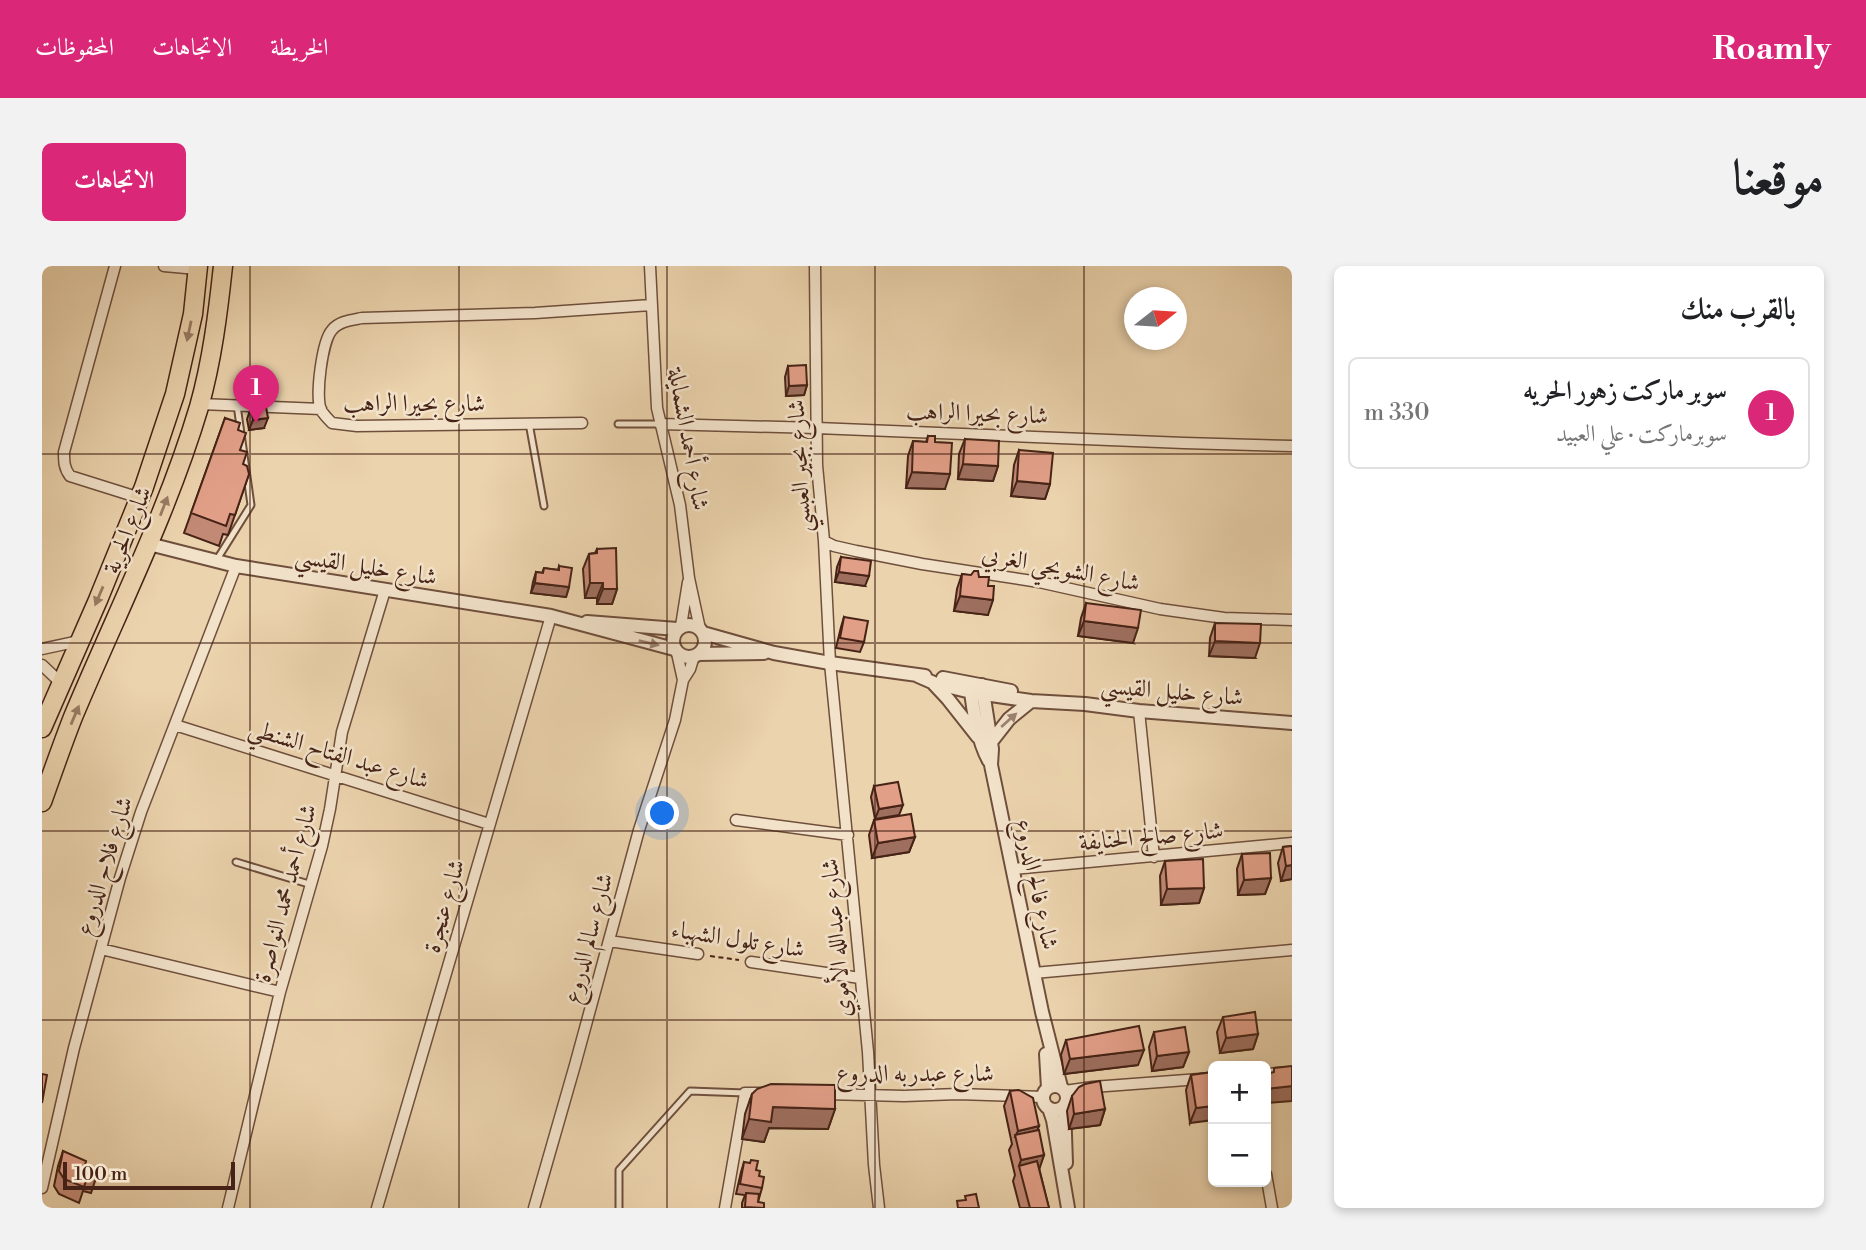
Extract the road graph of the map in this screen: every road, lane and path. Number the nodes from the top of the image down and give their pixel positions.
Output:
1 (115, 266) edge
2 (164, 266) edge
3 (223, 266) edge
4 (650, 266) edge
5 (815, 266) edge
6 (198, 268) edge
7 (651, 305) junction
8 (200, 404) junction
9 (237, 405) junction
10 (321, 409) junction
11 (530, 423) junction
12 (582, 424) dead end
13 (618, 424) dead end
14 (660, 424) junction
15 (817, 428) junction
16 (1292, 446) edge
17 (140, 498) junction
18 (544, 506) dead end
19 (824, 541) junction
20 (149, 544) junction
21 (216, 561) junction
22 (236, 566) junction
23 (689, 578) junction
24 (385, 590) junction
25 (551, 617) junction
26 (1292, 620) edge
27 (577, 622) junction
28 (679, 627) junction
29 (702, 631) junction
30 (79, 641) junction
31 (42, 649) edge
32 (676, 651) junction
33 (774, 653) junction
34 (696, 655) junction
35 (830, 663) junction
36 (42, 665) edge
37 (918, 676) junction
38 (683, 680) junction
39 (61, 683) junction
40 (933, 683) junction
41 (977, 688) junction
42 (1031, 701) junction
43 (1049, 701) junction
44 (1139, 711) junction
45 (44, 721) edge
46 (1292, 723) edge
47 (176, 725) junction
48 (986, 742) junction
49 (336, 775) junction
50 (42, 802) edge
51 (736, 820) dead end
52 (489, 824) junction
53 (848, 835) junction
54 (1292, 843) edge
55 (1154, 857) junction
56 (236, 862) dead end
57 (1013, 869) junction
58 (312, 885) junction
59 (609, 941) junction
60 (101, 950) junction
61 (1292, 950) edge
62 (698, 954) joint
63 (751, 962) joint
64 (1034, 973) junction
65 (860, 978) junction
66 (281, 992) junction
67 (1292, 1073) edge
68 (1271, 1074) edge
69 (1208, 1078) edge
70 (745, 1093) junction
71 (773, 1093) edge
72 (815, 1094) edge
73 (870, 1094) junction
74 (1057, 1097) junction
75 (1268, 1187) edge
76 (42, 1188) edge
77 (1067, 1203) edge
78 (228, 1208) edge
79 (377, 1208) edge
80 (534, 1208) edge
81 (619, 1208) edge
82 (725, 1208) edge
83 (879, 1208) edge
84 (1272, 1208) edge

1 - 17 street
2 - 6 street
3 - 8 highway, شارع الحرية
4 - 7 street, شارع أحمد الشمايلة
5 - 15 street, شارع بجير العبسي
6 -> 17 highway, شارع الحرية
7 - 10 street, شارع بحيرا الراهب
7 - 14 street, شارع أحمد الشمايلة
8 - 9 street
20 -> 8 highway, شارع الحرية
9 - 10 street
9 - 21 lane
10 - 11 street, شارع بحيرا الراهب
11 - 12 street, شارع بحيرا الراهب
11 - 18 lane
13 - 14 lane
14 - 15 street, شارع بحيرا الراهب
14 - 23 street, شارع أحمد الشمايلة
15 - 16 street, شارع بحيرا الراهب
15 - 19 street, شارع بجير العبسي
17 -> 30 highway, شارع الحرية
19 - 26 street, شارع الشويحي الغربي
19 - 35 street, شارع بجير العبسي
20 - 21 street, شارع خليل القيسي
50 -> 20 highway, شارع الحرية
21 - 22 street, شارع خليل القيسي
22 - 24 street, شارع خليل القيسي
22 - 47 street, شارع فلاح الدروع
23 - 28 street, شارع أحمد الشمايلة
23 - 29 street, شارع أحمد الشمايلة
24 - 25 street, شارع خليل القيسي
24 - 49 street, شارع أحمد محمد النواصرة
25 - 27 street, شارع خليل القيسي
25 - 52 street, شارع عنجرة
27 - 28 street, شارع خليل القيسي
27 -> 32 street, شارع خليل القيسي
28 - 29 street
28 - 32 street
29 - 33 street, شارع خليل القيسي
29 - 34 street
30 - 31 street
30 - 39 highway, شارع الحرية
32 - 34 street
32 - 38 street, شارع سالم الدروع
33 - 34 street, شارع خليل القيسي
33 - 35 street, شارع خليل القيسي
34 - 38 street, شارع سالم الدروع
35 - 37 street, شارع خليل القيسي
35 - 53 street, شارع عبدالله الأموي
36 - 39 street
37 - 40 street, شارع خليل القيسي
37 - 41 street, شارع خليل القيسي
38 - 59 street, شارع سالم الدروع
39 - 45 highway, شارع الحرية
40 - 41 street, شارع خليل القيسي
40 - 48 street
41 - 42 street, شارع خليل القيسي
41 - 43 street, شارع خليل القيسي
41 - 48 street, شارع فالح الدروع
42 - 43 street, شارع خليل القيسي
48 -> 42 street
43 - 44 street, شارع خليل القيسي
44 - 46 street, شارع خليل القيسي
44 - 55 street
47 - 49 street, شارع عبد الفتاح الشنطي
47 - 60 street, شارع فلاح الدروع
48 - 57 street, شارع فالح الدروع
49 - 52 street, شارع عبد الفتاح الشنطي
49 - 58 street, شارع أحمد محمد النواصرة
51 - 53 street
52 - 79 street, شارع عنجرة
53 - 65 street, شارع عبدالله الأموي
54 - 55 street, شارع صالح الحنايفة
55 - 57 street, شارع صالح الحنايفة
56 - 58 lane
57 - 64 street, شارع فالح الدروع
58 - 66 street, شارع أحمد محمد النواصرة
59 - 62 street, شارع تلول الشهباء
59 - 80 street, شارع سالم الدروع
60 - 66 street
60 - 76 street, شارع فلاح الدروع
61 - 64 street
62 - 63 path, شارع تلول الشهباء
63 - 65 street, شارع تلول الشهباء
64 - 74 street, شارع فالح الدروع
65 - 73 street, شارع عبدالله الأموي
66 - 78 street, شارع أحمد محمد النواصرة
67 - 68 street
69 - 74 street, شارع عبدربه الدروع
70 - 71 street
70 - 81 lane
70 - 82 street
72 - 73 street, شارع عبدربه الدروع
73 - 74 street, شارع عبدربه الدروع
73 - 83 street, شارع عبدالله الأموي
74 - 77 street, شارع فالح الدروع
75 - 84 street

